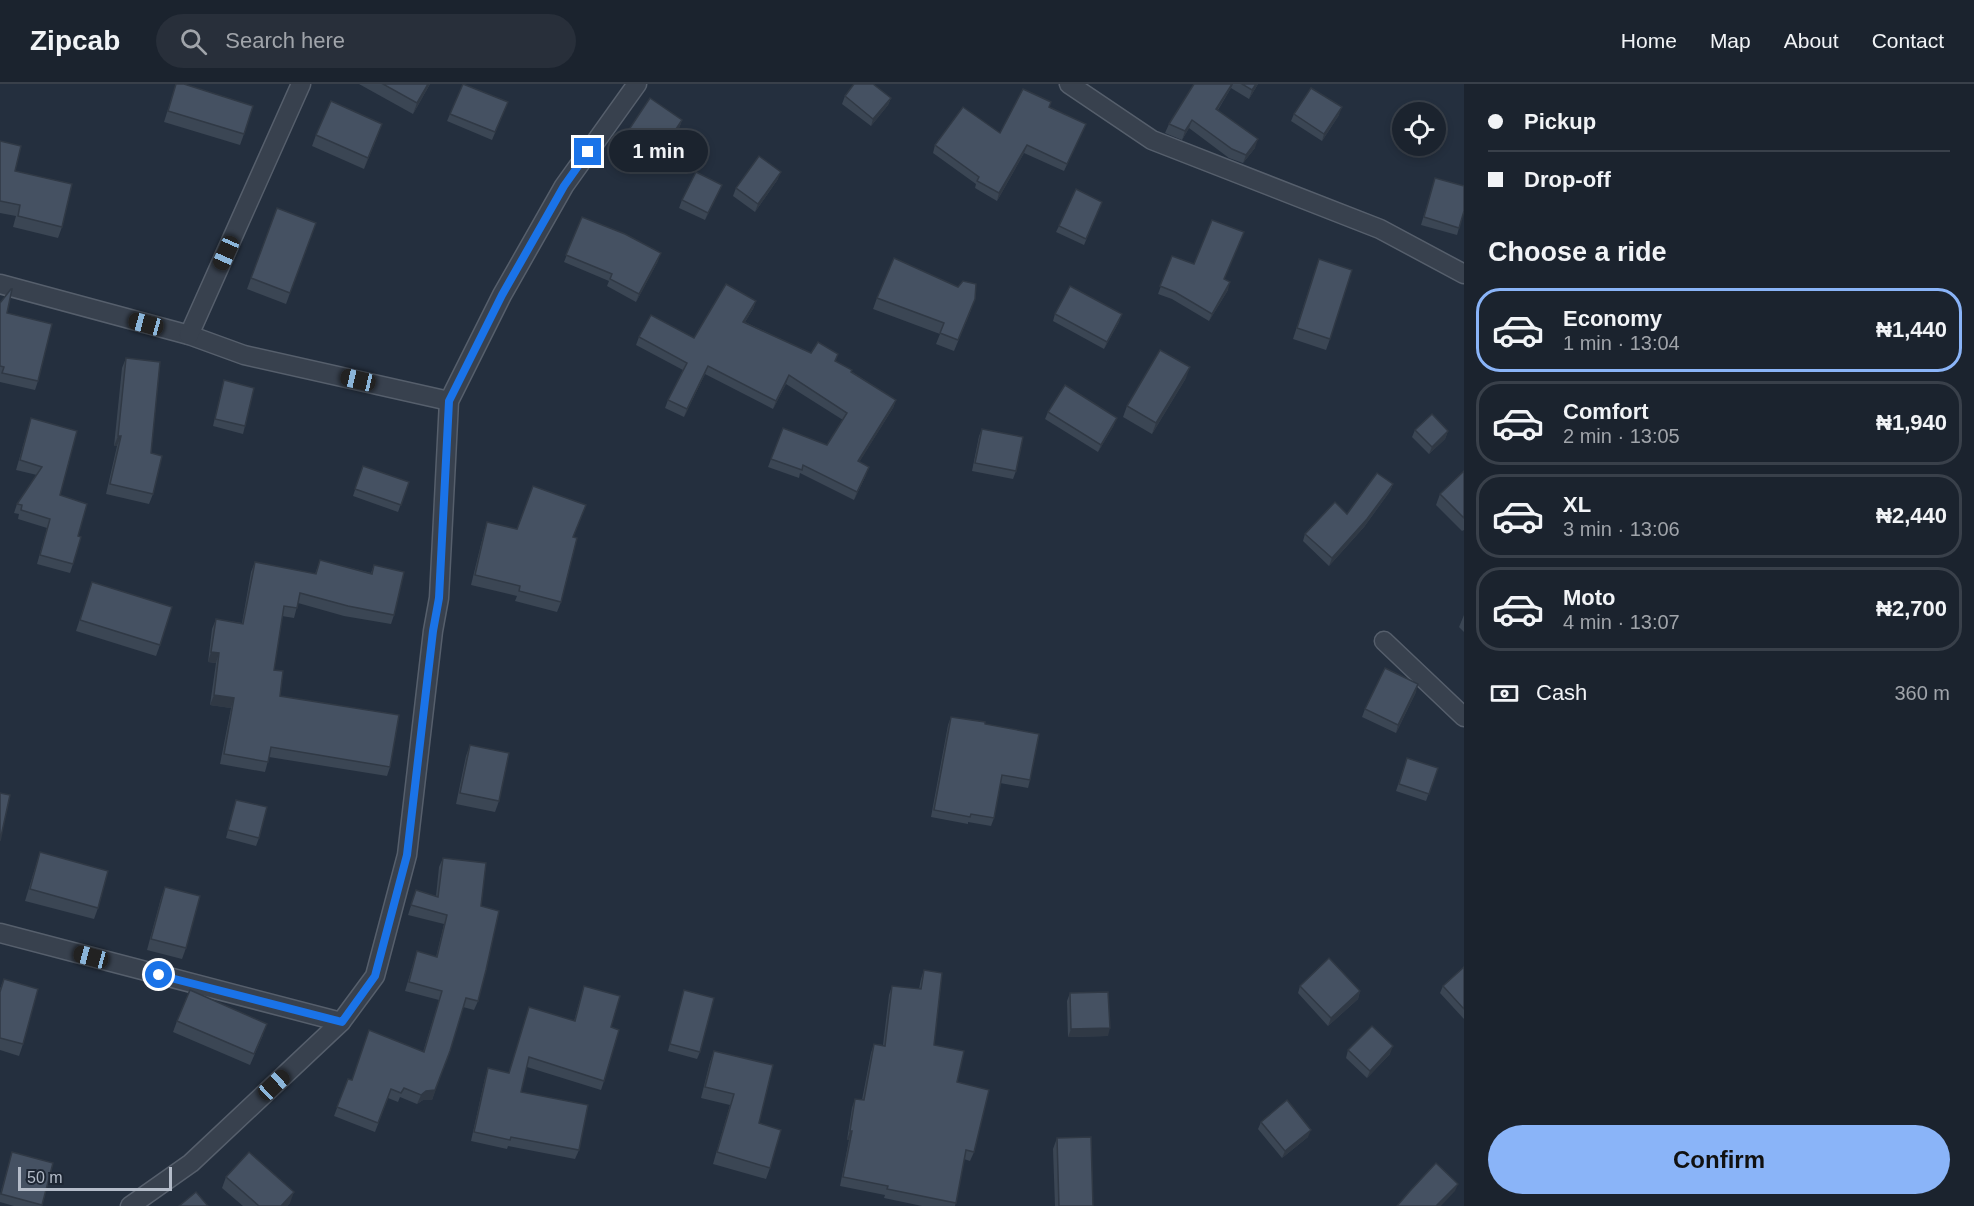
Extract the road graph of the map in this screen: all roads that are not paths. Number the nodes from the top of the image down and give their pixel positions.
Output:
1 (637, 84) edge
2 (1069, 84) edge
3 (296, 85) edge
4 (1464, 274) edge
5 (0, 284) edge
6 (189, 335) junction
7 (449, 401) junction
8 (1384, 641) dead end
9 (1464, 717) edge
10 (0, 933) edge
11 (342, 1022) junction
12 (130, 1206) edge

1 - 7 street
2 - 4 street
3 - 6 street
5 - 6 street
6 - 7 street
7 - 11 street
8 - 9 street
10 - 11 street
11 - 12 street

